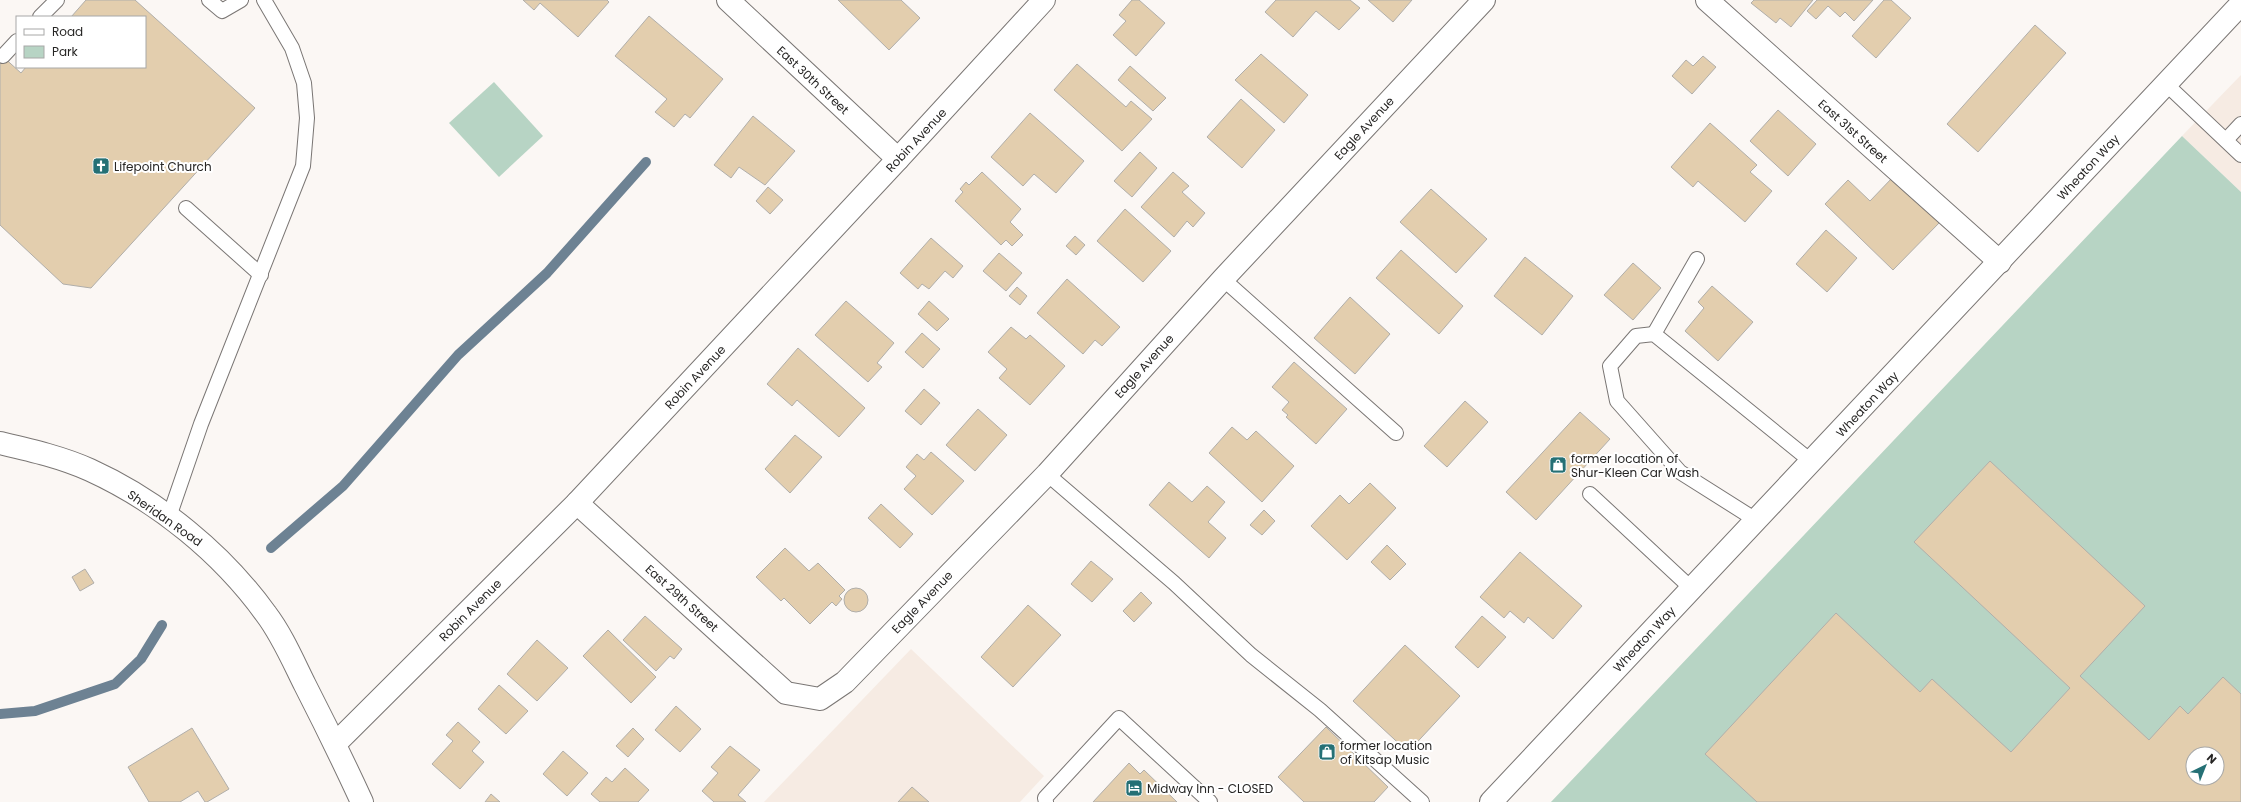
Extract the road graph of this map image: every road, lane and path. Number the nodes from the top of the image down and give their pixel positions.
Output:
1 (57, 0) edge
2 (210, 0) edge
3 (241, 0) edge
4 (264, 0) edge
5 (728, 0) edge
6 (1044, 0) edge
7 (1484, 0) edge
8 (1707, 0) edge
9 (2241, 4) edge
10 (41, 16) edge
11 (16, 42) edge
12 (3, 56) dead end
13 (2166, 84) junction
14 (2241, 124) edge
15 (2226, 140) junction
16 (2241, 155) edge
17 (898, 159) junction
18 (186, 208) dead end
19 (1698, 259) dead end
20 (2000, 262) junction
21 (261, 274) junction
22 (1223, 279) junction
23 (1654, 334) junction
24 (1396, 433) dead end
25 (0, 443) edge
26 (1812, 462) junction
27 (1047, 474) junction
28 (1590, 494) dead end
29 (577, 503) junction
30 (169, 517) junction
31 (1756, 520) junction
32 (1692, 589) junction
33 (786, 693) joint
34 (335, 744) junction
35 (362, 802) edge
36 (1046, 802) edge
37 (1210, 802) edge
38 (1422, 802) edge
39 (1491, 802) edge

1 - 10 lane
2 - 3 lane
4 - 21 lane
5 - 17 street, East 30th Street
6 - 17 street, Robin Avenue
7 - 22 street, Eagle Avenue
8 - 20 street, East 31st Street
9 - 13 street, Wheaton Way
11 - 12 lane
13 - 15 lane
13 - 20 street, Wheaton Way
14 - 15 lane
15 - 16 lane
17 - 29 street, Robin Avenue
18 - 21 lane
19 - 23 lane
20 - 26 street, Wheaton Way
21 - 30 lane
22 - 24 lane
22 - 27 street, Eagle Avenue
23 - 26 lane
23 - 31 lane
25 - 30 street, Sheridan Road
26 - 31 street, Wheaton Way
27 - 33 street, Eagle Avenue
27 - 38 lane
28 - 32 lane
29 - 33 street, East 29th Street
29 - 34 street, Robin Avenue
30 - 34 street, Sheridan Road
31 - 32 street, Wheaton Way
32 - 39 street, Wheaton Way
34 - 35 street, Sheridan Road
36 - 37 lane

